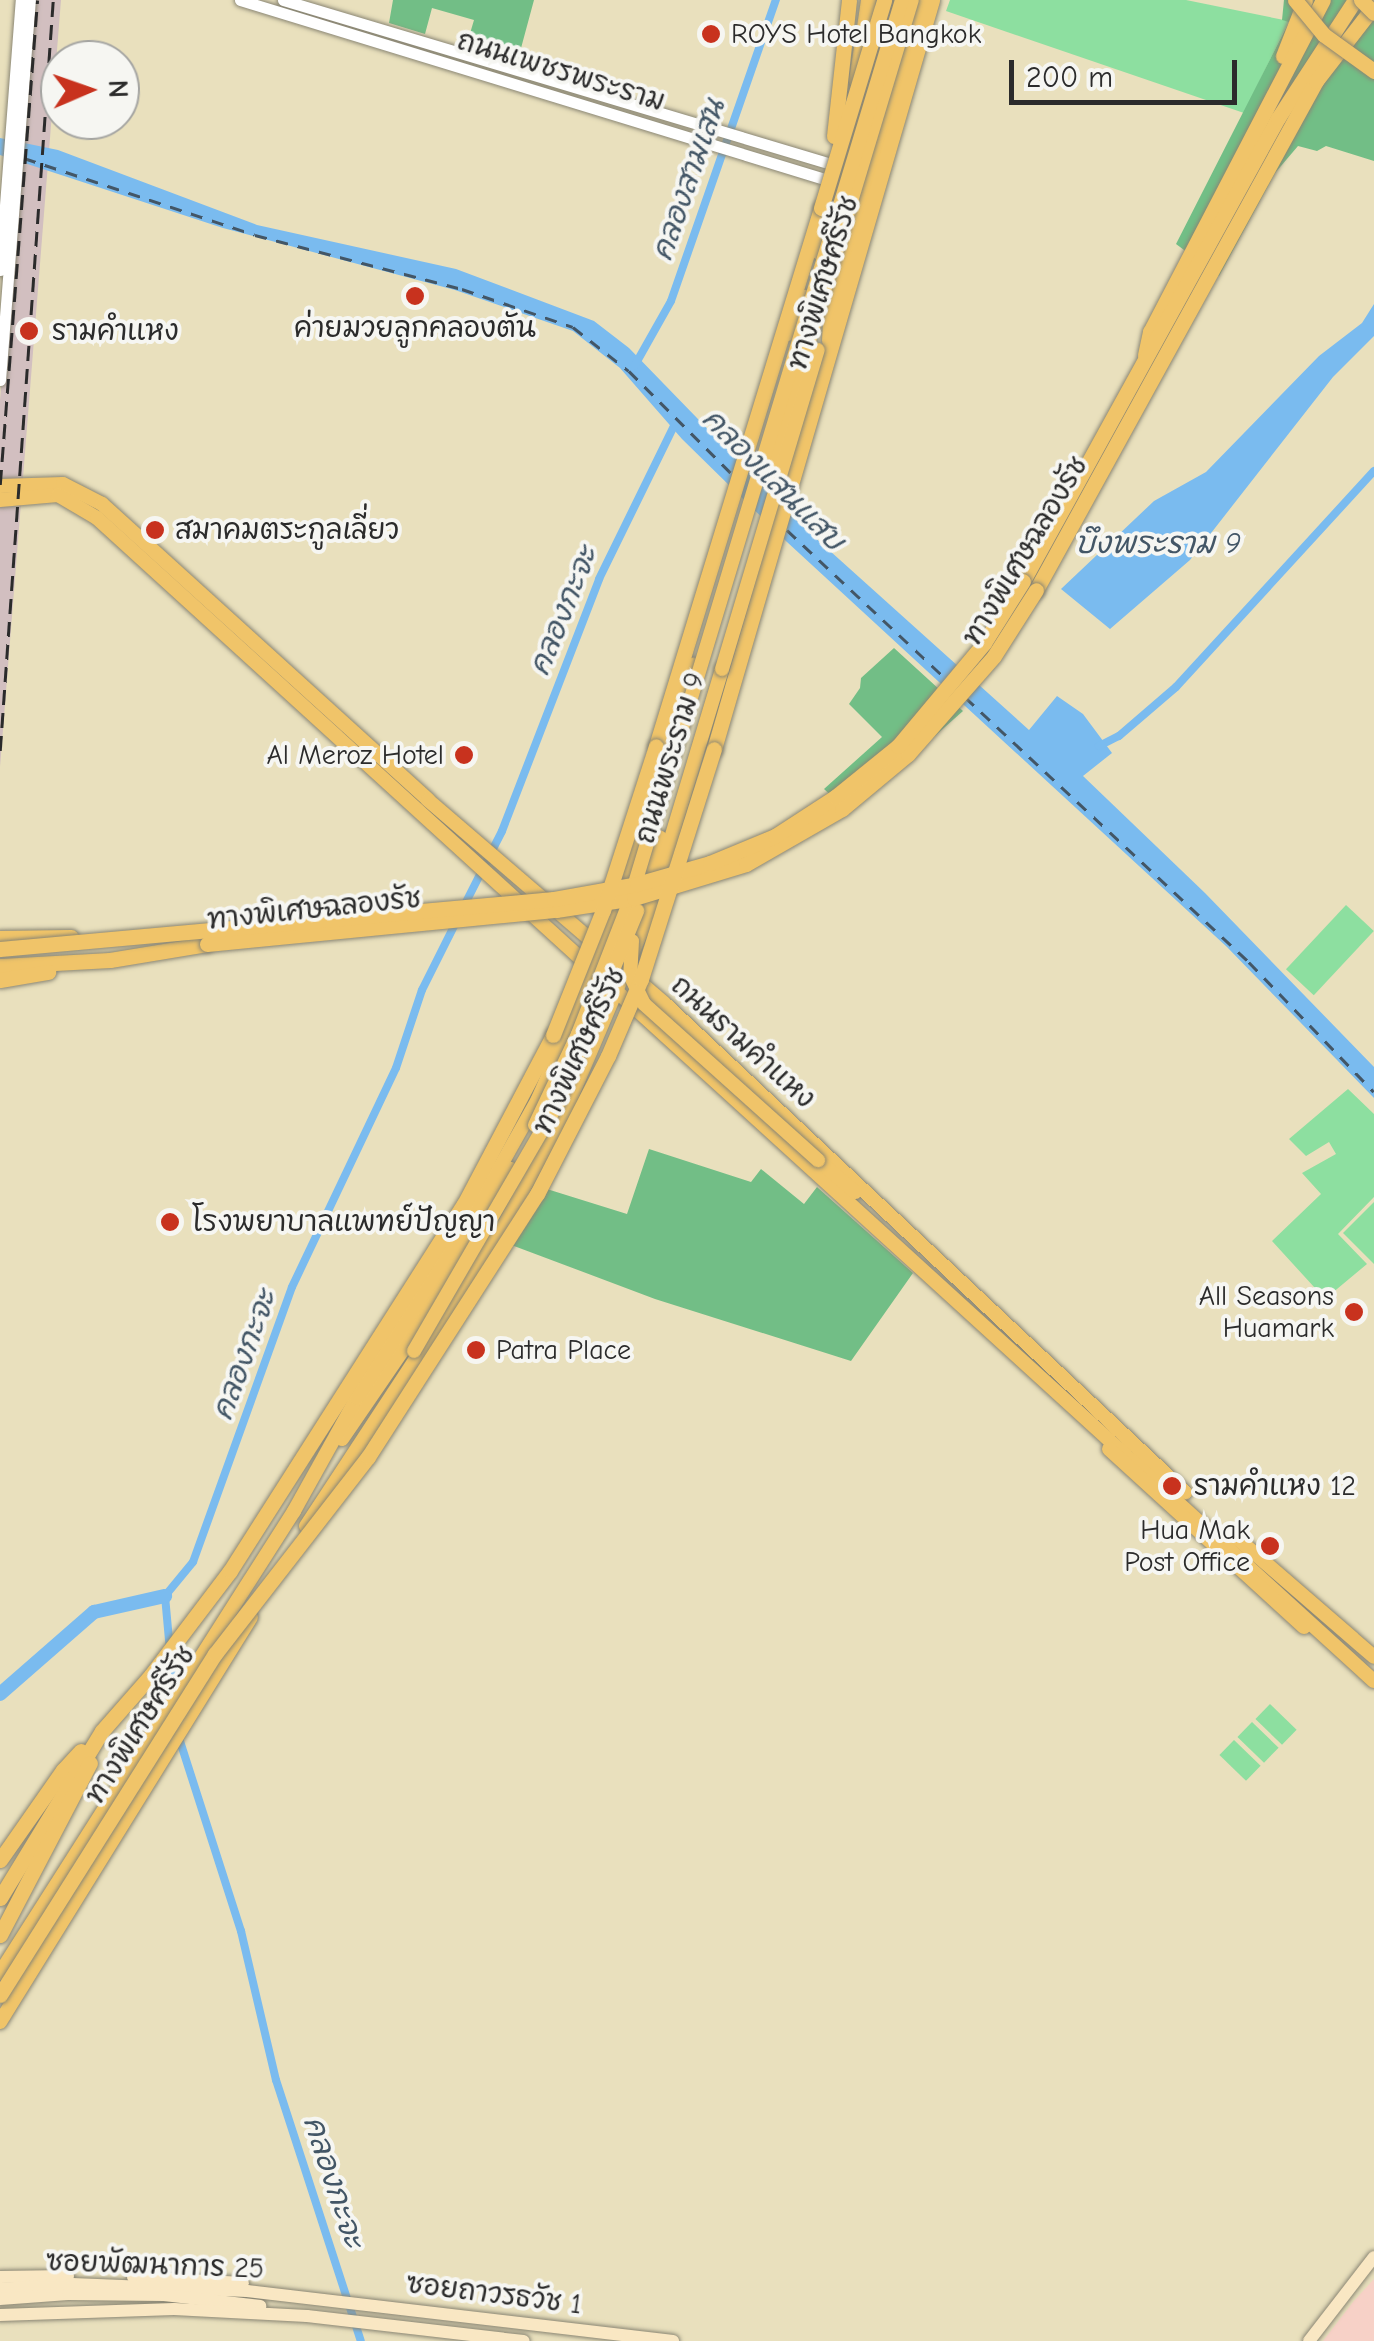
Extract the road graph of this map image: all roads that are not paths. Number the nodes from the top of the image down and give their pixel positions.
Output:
1 (21, 0) edge
2 (30, 0) edge
3 (240, 0) edge
4 (284, 0) edge
5 (850, 0) edge
6 (868, 0) edge
7 (884, 0) edge
8 (898, 0) edge
9 (912, 0) edge
10 (924, 0) edge
11 (932, 0) edge
12 (1295, 0) edge
13 (1306, 0) edge
14 (1323, 0) edge
15 (1358, 0) edge
16 (1374, 6) edge
17 (1374, 14) edge
18 (1374, 71) edge
19 (17, 104) junction
20 (645, 107) junction
21 (641, 122) junction
22 (1257, 122) junction
23 (854, 134) junction
24 (846, 161) junction
25 (822, 162) joint
26 (870, 175) junction
27 (12, 182) junction
28 (839, 184) junction
29 (866, 192) junction
30 (821, 208) junction
31 (0, 270) edge
32 (806, 297) junction
33 (831, 307) junction
34 (1141, 373) junction
35 (0, 380) edge
36 (0, 486) edge
37 (0, 500) edge
38 (140, 550) junction
39 (511, 883) junction
40 (641, 916) junction
41 (612, 922) junction
42 (574, 927) junction
43 (136, 936) junction
44 (0, 938) edge
45 (563, 942) junction
46 (0, 949) edge
47 (602, 950) junction
48 (110, 960) junction
49 (0, 966) edge
50 (594, 972) junction
51 (626, 972) junction
52 (0, 980) edge
53 (617, 994) junction
54 (664, 1003) junction
55 (646, 1020) junction
56 (572, 1029) junction
57 (595, 1046) junction
58 (523, 1128) junction
59 (553, 1135) junction
60 (896, 1220) junction
61 (966, 1308) junction
62 (409, 1349) junction
63 (328, 1455) junction
64 (340, 1475) junction
65 (1240, 1542) junction
66 (1374, 1657) edge
67 (1374, 1668) edge
68 (1374, 1681) edge
69 (1374, 1690) edge
70 (102, 1730) junction
71 (89, 1832) junction
72 (109, 1846) junction
73 (0, 1860) edge
74 (0, 1898) edge
75 (0, 1936) edge
76 (0, 1973) edge
77 (0, 1995) edge
78 (0, 2022) edge
79 (1374, 2257) edge
80 (1374, 2268) edge
81 (0, 2277) edge
82 (0, 2288) edge
83 (308, 2297) junction
84 (0, 2300) edge
85 (1340, 2300) junction
86 (0, 2314) edge
87 (306, 2316) junction
88 (524, 2341) edge
89 (674, 2341) edge
90 (1309, 2341) edge

1 - 19 street
2 - 19 street
3 - 21 street, ถนนเพชรพระราม
4 - 20 street, ถนนเพชรพระราม
5 - 30 highway, bridge
6 - 23 highway
7 - 30 highway, ทางพิเศษศรีรัช, bridge
8 - 23 main road, ถนนพระราม 9
8 - 62 main road, ถนนพระราม 9, bridge
9 - 40 main road, ถนนพระราม 9, bridge
10 - 26 main road, ถนนพระราม 9
11 - 77 highway, ทางพิเศษศรีรัช, bridge
12 - 18 highway, bridge
13 - 22 highway
14 - 22 highway
15 - 17 highway, bridge
15 - 34 highway, ทางพิเศษฉลองรัช
16 - 48 highway, ทางพิเศษฉลองรัช, bridge
19 - 27 street
20 - 21 street
20 - 25 street, ถนนเพชรพระราม
21 - 28 street, ถนนเพชรพระราม
22 - 34 highway
23 - 24 main road, ถนนพระราม 9
24 - 25 main road
24 - 26 street
24 - 28 main road, ถนนพระราม 9
26 - 29 main road, ถนนพระราม 9
27 - 31 street
27 - 35 street
28 - 29 street, ถนนเพชรพระราม
28 - 32 main road, ถนนพระราม 9
29 - 33 main road, ถนนพระราม 9
30 - 70 highway, ทางพิเศษศรีรัช, bridge
32 - 33 main road
32 - 41 main road, ถนนพระราม 9, bridge
33 - 40 main road, ถนนพระราม 9, bridge
34 - 43 highway, ทางพิเศษฉลองรัช, bridge
36 - 38 main road, ถนนรามคำแหง
37 - 38 main road, ถนนรามคำแหง
38 - 39 main road, ถนนรามคำแหง
39 - 42 main road, ถนนรามคำแหง
39 - 45 main road, ถนนรามคำแหง
40 - 51 main road, ถนนพระราม 9
40 - 54 main road
40 - 60 main road, bridge
40 - 62 main road, ถนนพระราม 9, bridge
41 - 42 main road
41 - 47 main road, ถนนพระราม 9
42 - 47 main road, ถนนรามคำแหง
43 - 44 highway, bridge
43 - 46 highway, ทางพิเศษฉลองรัช, bridge
45 - 50 main road, ถนนรามคำแหง
45 - 56 main road
47 - 50 main road, ถนนพระราม 9
47 - 51 main road, ถนนรามคำแหง
48 - 49 highway, ทางพิเศษฉลองรัช
48 - 52 highway
50 - 53 main road, ถนนรามคำแหง
50 - 56 main road, ถนนพระราม 9
51 - 53 main road, ถนนพระราม 9
51 - 54 main road, ถนนรามคำแหง
53 - 55 main road, ถนนรามคำแหง
53 - 57 main road, ถนนพระราม 9
54 - 60 main road, ถนนรามคำแหง
55 - 57 main road
55 - 61 main road, ถนนรามคำแหง
56 - 58 main road, ถนนพระราม 9
57 - 59 main road, ถนนพระราม 9
58 - 59 main road
58 - 63 main road, ถนนพระราม 9
59 - 64 main road, ถนนพระราม 9
60 - 65 main road, ถนนรามคำแหง
61 - 68 main road, ถนนรามคำแหง
61 - 69 main road, ถนนรามคำแหง
62 - 63 main road, ถนนพระราม 9
62 - 64 main road, ถนนพระราม 9
63 - 71 main road, ถนนพระราม 9
64 - 72 main road, ถนนพระราม 9
65 - 66 main road, ถนนรามคำแหง
65 - 67 main road, ถนนรามคำแหง
70 - 73 highway
70 - 74 highway, ทางพิเศษศรีรัช
70 - 75 highway
71 - 72 main road
71 - 76 main road, ถนนพระราม 9
72 - 78 main road, ถนนพระราม 9
79 - 85 main road
80 - 85 main road
81 - 83 main road
82 - 83 main road, ซอยพัฒนาการ 25
83 - 89 main road, ซอยถาวรธวัช 1
84 - 87 main road, ซอยพัฒนาการ 25
85 - 90 main road
86 - 87 main road
87 - 88 main road, ซอยถาวรธวัช 1

